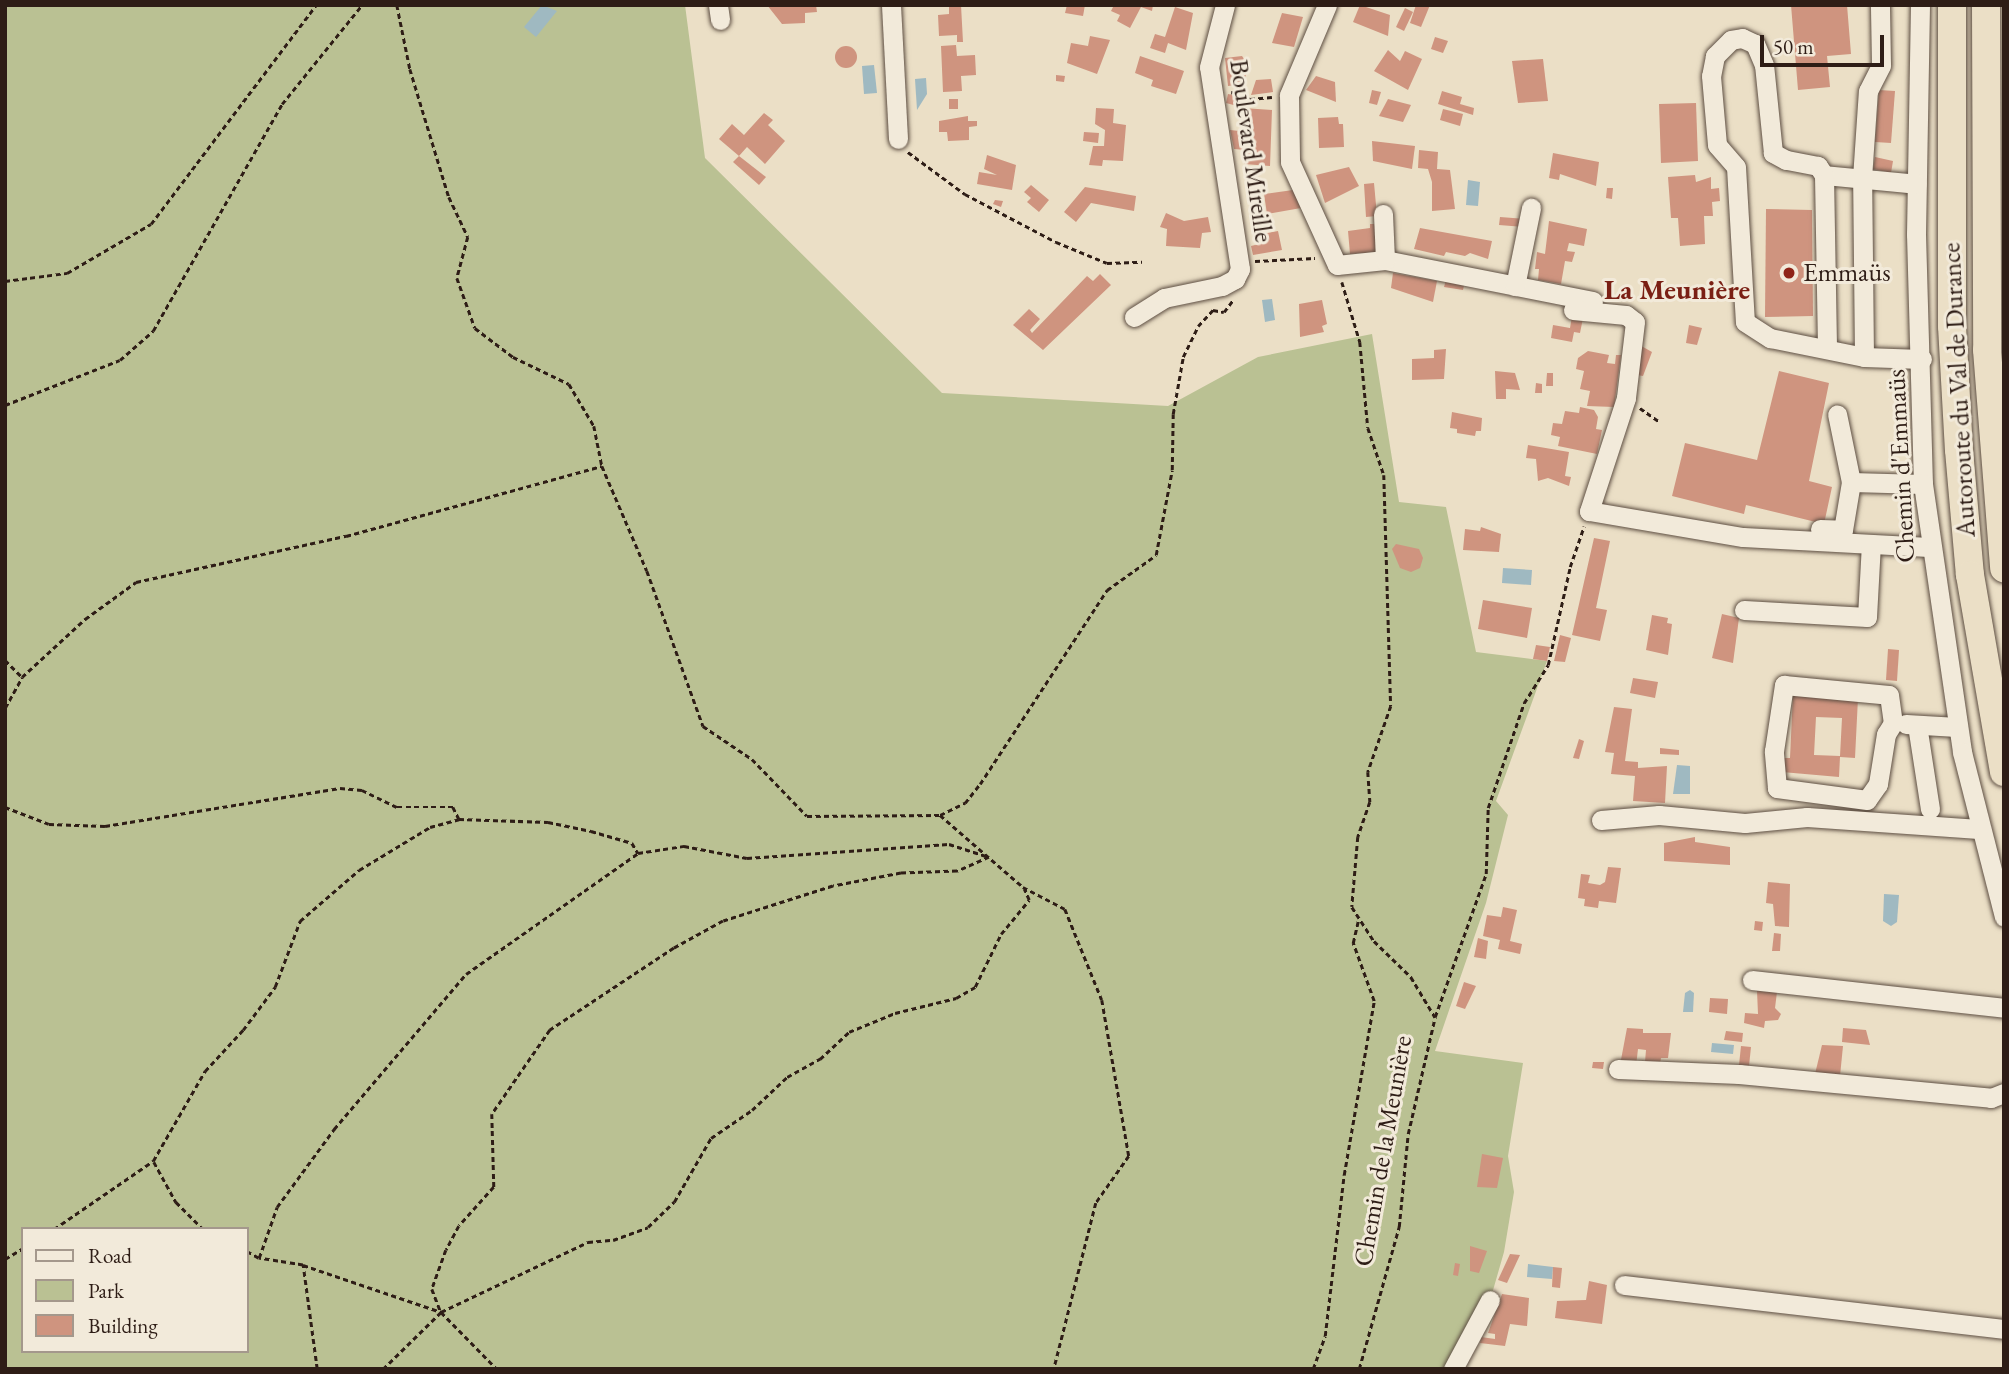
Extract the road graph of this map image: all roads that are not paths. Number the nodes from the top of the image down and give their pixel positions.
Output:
1 (891, 5) edge
2 (1225, 5) edge
3 (1327, 5) edge
4 (1880, 5) edge
5 (1920, 5) edge
6 (1952, 5) edge
7 (1986, 5) edge
8 (898, 139) road end
9 (1824, 175) junction
10 (1862, 178) junction
11 (1917, 184) junction
12 (1531, 208) dead end
13 (1383, 214) dead end
14 (1385, 260) junction
15 (1515, 286) junction
16 (1606, 302) dead end
17 (1573, 310) dead end
18 (1134, 317) dead end
19 (1827, 347) junction
20 (1864, 357) junction
21 (1922, 359) junction
22 (1837, 414) dead end
23 (1851, 482) junction
24 (1923, 484) junction
25 (1718, 520) dead end
26 (1871, 544) junction
27 (1929, 547) junction
28 (2004, 568) edge
29 (1744, 610) dead end
30 (1893, 723) junction
31 (1917, 725) junction
32 (1958, 727) junction
33 (2004, 772) edge
34 (1930, 809) dead end
35 (1601, 820) dead end
36 (1979, 829) junction
37 (2004, 918) edge
38 (1752, 980) dead end
39 (2004, 1008) edge
40 (1618, 1069) dead end
41 (2004, 1093) edge
42 (1624, 1285) dead end
43 (1490, 1300) dead end
44 (2004, 1329) edge
45 (1453, 1369) edge

1 - 8 street
2 - 18 street, Boulevard Mireille
3 - 14 street
4 - 10 street
5 - 11 street, Chemin d'Emmaüs
6 - 33 highway, Autoroute du Val de Durance
7 - 28 highway, Autoroute du Val de Durance
9 - 10 street
9 - 19 street
9 - 19 street
10 - 11 street
10 - 20 street
11 - 21 street, Chemin d'Emmaüs
12 - 15 street
13 - 14 street
14 - 15 street
15 - 16 street
17 - 26 street
19 - 20 street
20 - 21 street
21 - 24 street, Chemin d'Emmaüs
22 - 23 street
23 - 24 street
23 - 25 street
24 - 27 street, Chemin d'Emmaüs
26 - 27 street
26 - 29 street
27 - 32 street, Chemin d'Emmaüs
30 - 30 street
30 - 31 street
31 - 32 street
31 - 34 street
32 - 36 street, Chemin d'Emmaüs
35 - 36 street
36 - 37 street, Chemin d'Emmaüs
38 - 39 street
40 - 41 street
42 - 44 street
43 - 45 street

